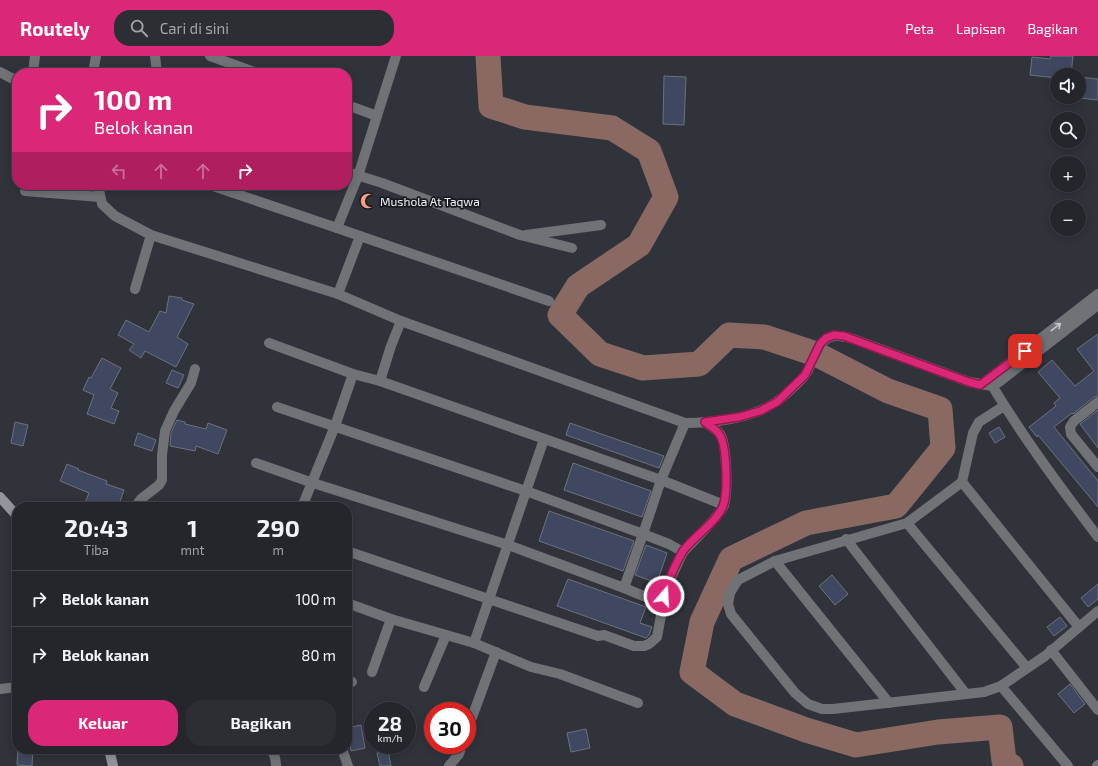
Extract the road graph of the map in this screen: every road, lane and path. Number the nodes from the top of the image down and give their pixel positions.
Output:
1 (35, 56) edge
2 (96, 56) edge
3 (155, 56) edge
4 (210, 56) edge
5 (394, 56) edge
6 (34, 68) edge
7 (95, 68) edge
8 (156, 68) edge
9 (244, 68) edge
10 (0, 72) edge
11 (12, 78) edge
12 (352, 107) edge
13 (377, 116) junction
14 (352, 174) edge
15 (358, 176) junction
16 (99, 190) edge
17 (225, 190) edge
18 (25, 191) dead end
19 (100, 196) junction
20 (602, 225) dead end
21 (337, 228) junction
22 (150, 235) junction
23 (520, 235) junction
24 (360, 236) junction
25 (572, 248) dead end
26 (135, 289) dead end
27 (338, 294) junction
28 (1098, 294) edge
29 (549, 301) dead end
30 (1098, 305) edge
31 (401, 321) junction
32 (269, 343) dead end
33 (195, 369) dead end
34 (353, 374) junction
35 (380, 381) junction
36 (987, 383) junction
37 (1098, 402) edge
38 (1004, 406) junction
39 (277, 407) dead end
40 (705, 422) junction
41 (685, 423) junction
42 (335, 426) junction
43 (544, 439) junction
44 (256, 463) dead end
45 (1098, 467) edge
46 (661, 480) junction
47 (313, 482) junction
48 (962, 482) junction
49 (526, 491) junction
50 (0, 497) edge
51 (139, 502) edge
52 (304, 502) edge
53 (724, 505) junction
54 (12, 510) edge
55 (907, 523) junction
56 (643, 534) junction
57 (1098, 537) edge
58 (846, 540) junction
59 (508, 545) junction
60 (683, 552) junction
61 (352, 553) edge
62 (775, 560) junction
63 (624, 588) junction
64 (490, 599) junction
65 (663, 604) junction
66 (352, 605) edge
67 (1098, 610) edge
68 (391, 619) junction
69 (1079, 627) junction
70 (446, 635) junction
71 (474, 643) junction
72 (1051, 650) junction
73 (496, 652) junction
74 (1027, 668) junction
75 (372, 672) dead end
76 (1001, 686) junction
77 (424, 687) dead end
78 (12, 688) edge
79 (0, 689) edge
80 (966, 694) junction
81 (638, 703) dead end
82 (889, 703) junction
83 (476, 706) edge
84 (1098, 710) edge
85 (110, 754) edge
86 (274, 754) edge
87 (344, 754) edge
88 (459, 754) edge
89 (113, 766) edge
90 (276, 766) edge
91 (348, 766) edge
92 (449, 766) edge
93 (1068, 766) edge

1 - 6 street
2 - 7 street
3 - 8 street
4 - 9 street
5 - 13 street
10 - 11 street
12 - 13 street
13 - 15 street
14 - 15 street
15 - 21 street
15 - 23 street
16 - 19 street
17 - 21 street
18 - 19 street
19 - 22 street
20 - 23 street
21 - 24 street
22 - 26 street
22 - 27 street
23 - 25 street
24 - 27 street
24 - 29 street
27 - 31 street
36 -> 28 street
30 - 36 street
31 - 35 street
31 - 41 street
32 - 34 street
33 - 51 street
34 - 35 street
34 - 42 street
35 - 43 street
36 - 38 street
36 - 40 street
37 - 45 street
38 - 48 street
38 - 57 street
39 - 42 street
40 - 41 street
40 - 53 street
41 - 46 street
42 - 47 street
42 - 49 street
43 - 46 street
43 - 49 street
44 - 47 street
46 - 53 street
46 - 56 street
47 - 52 street
47 - 59 street
48 - 55 street
48 - 69 street
49 - 56 street
49 - 59 street
50 - 54 street
53 - 60 street
55 - 58 street
55 - 74 street
56 - 60 street
56 - 63 street
58 - 62 street
58 - 80 street
59 - 63 street
59 - 64 street
60 - 65 street
61 - 64 street
62 - 82 street
62 - 82 street
63 - 65 street
64 - 65 street
64 - 71 street
66 - 68 street
67 - 69 street
68 - 70 street
68 - 75 street
69 - 72 street
70 - 71 street
70 - 77 street
71 - 73 street
72 - 74 street
72 - 84 street
73 - 81 street
73 - 83 street
74 - 76 street
76 - 80 street
76 - 93 street
78 - 79 street
80 - 82 street
85 - 89 street
86 - 90 street
87 - 91 street
88 - 92 street

